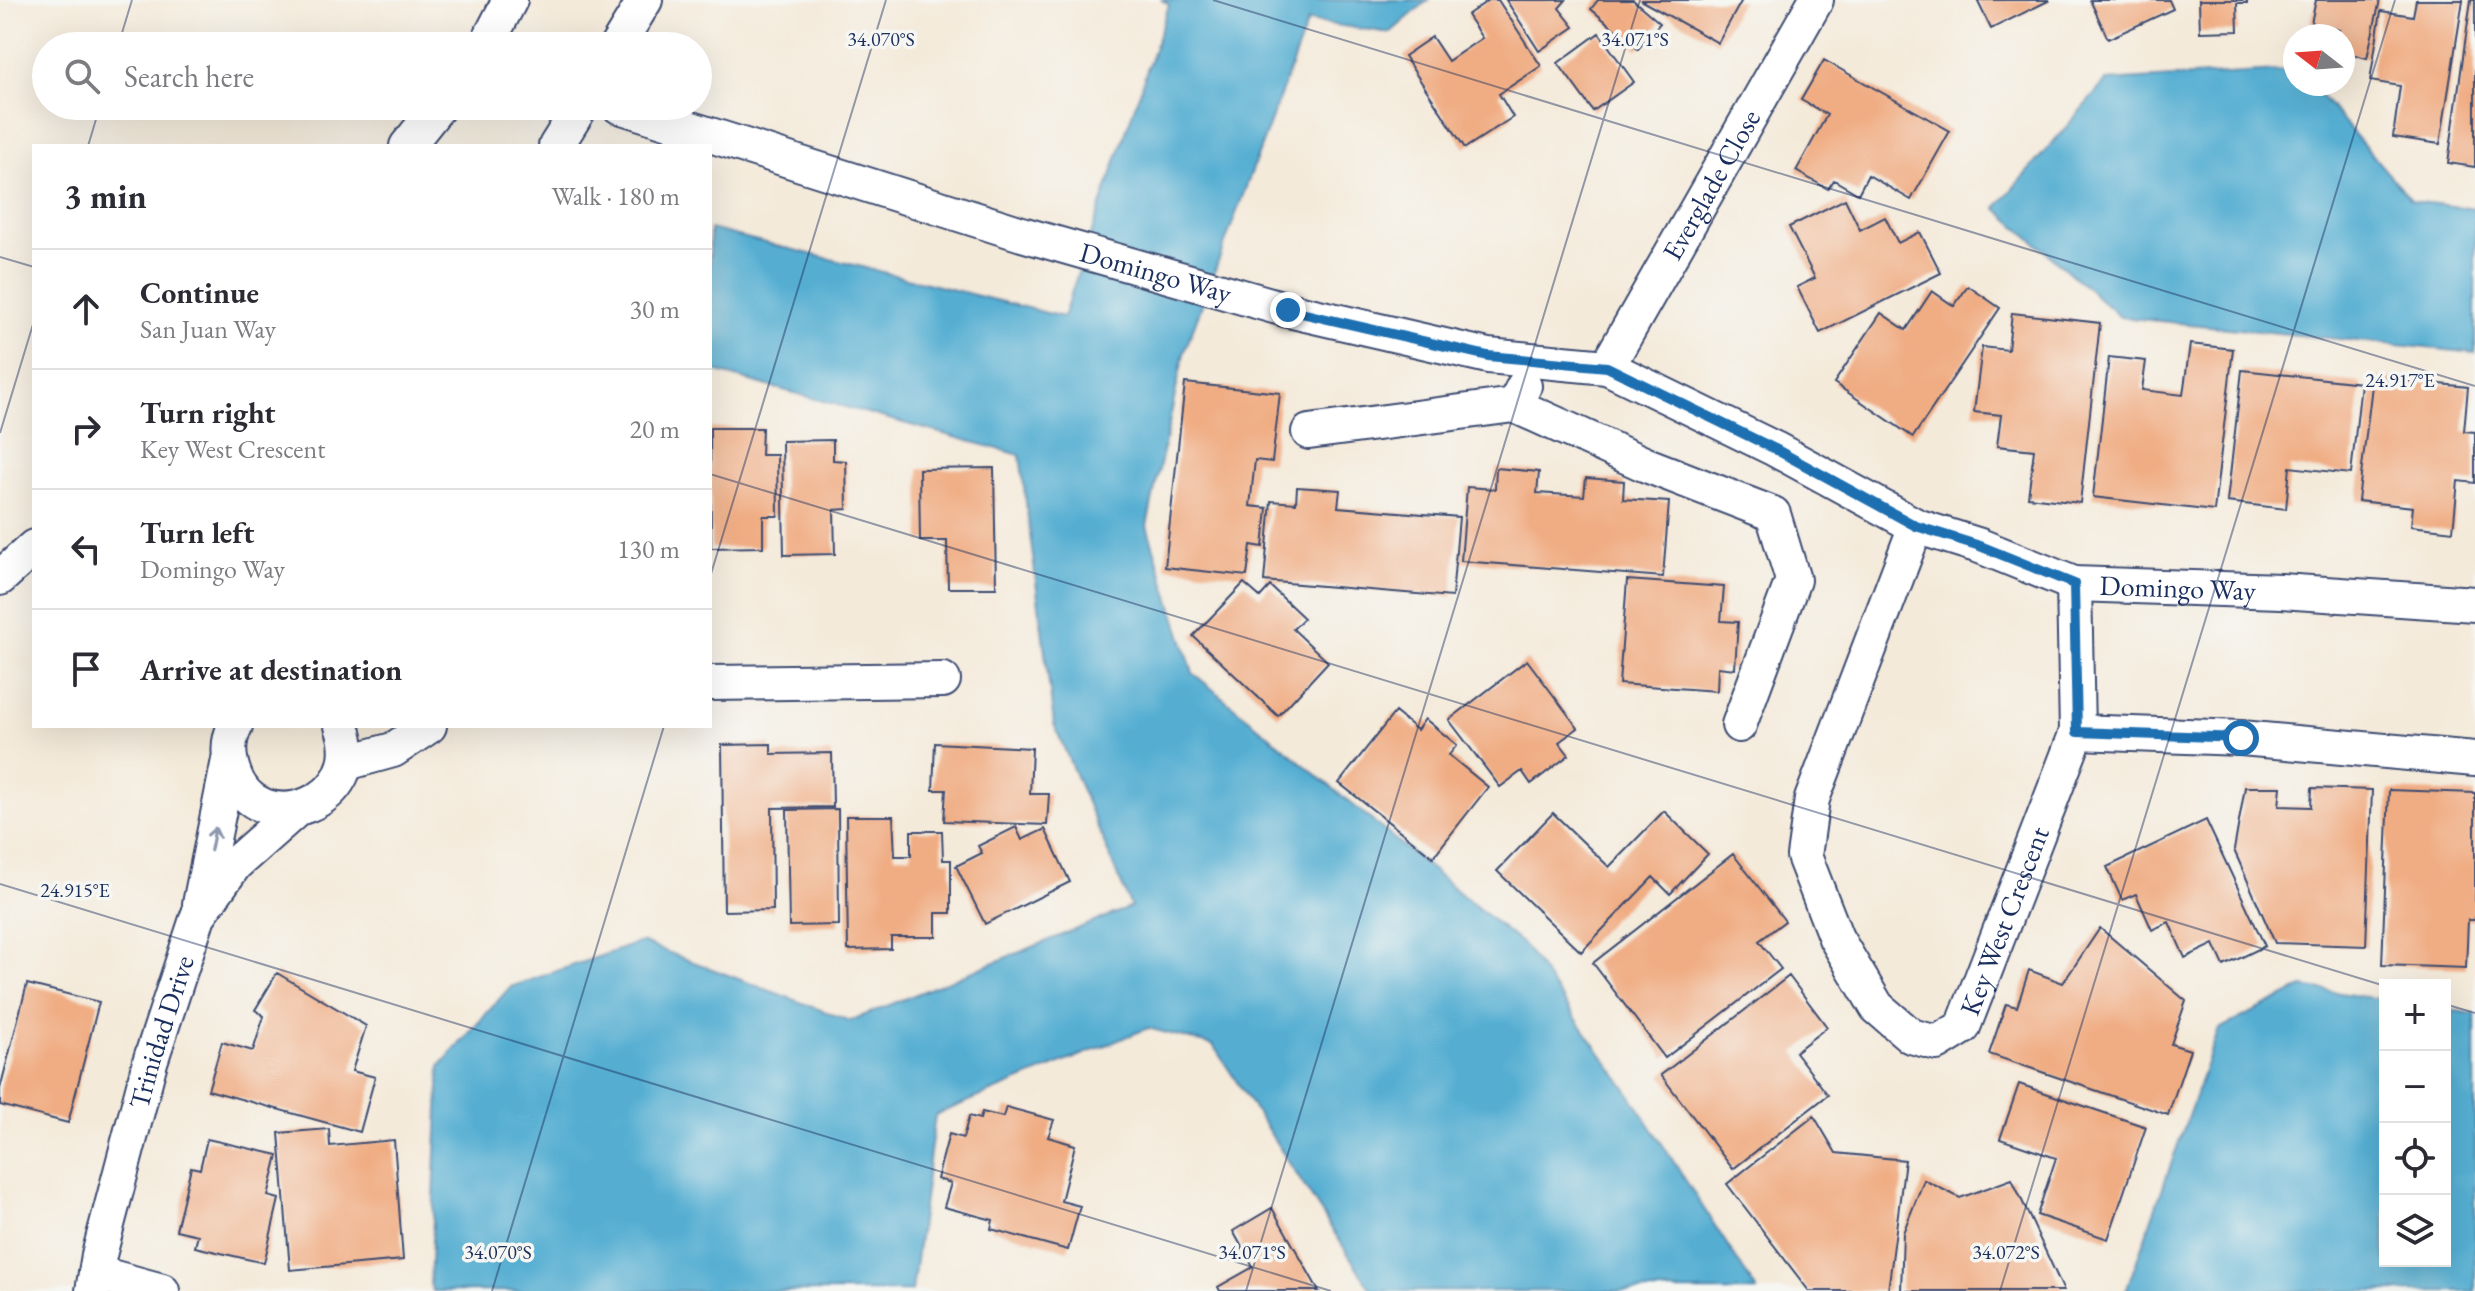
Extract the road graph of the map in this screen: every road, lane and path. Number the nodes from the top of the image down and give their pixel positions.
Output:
1 (510, 0) edge
2 (645, 0) edge
3 (1816, 0) edge
4 (493, 32) edge
5 (626, 32) edge
6 (428, 120) edge
7 (572, 120) edge
8 (663, 120) edge
9 (409, 144) edge
10 (557, 144) edge
11 (1537, 361) junction
12 (1607, 367) junction
13 (1514, 405) junction
14 (1309, 432) dead end
15 (1916, 526) junction
16 (2074, 584) junction
17 (2475, 604) edge
18 (943, 680) dead end
19 (712, 683) edge
20 (1739, 725) dead end
21 (343, 728) edge
22 (426, 728) edge
23 (2077, 732) junction
24 (228, 737) edge
25 (2475, 759) edge
26 (346, 763) junction
27 (297, 809) junction
28 (198, 916) junction
29 (95, 1282) edge
30 (162, 1291) edge

1 - 4 street
2 - 5 street
3 - 12 street, Everglade Close
6 - 9 street
7 - 10 street
8 - 11 street, Domingo Way
11 - 12 street, Domingo Way
11 - 13 street
12 - 15 street, Domingo Way
13 - 14 street
13 - 20 street
15 - 16 street, Domingo Way
15 - 23 street, Key West Crescent
16 - 17 street, Domingo Way
16 - 23 street, Key West Crescent
18 - 19 street
21 - 26 street
22 - 26 street
23 - 25 street
24 - 27 street
28 -> 24 street
26 - 27 street, Trinidad Drive
27 - 28 street, Trinidad Drive
28 - 29 street, Trinidad Drive
29 - 30 street

